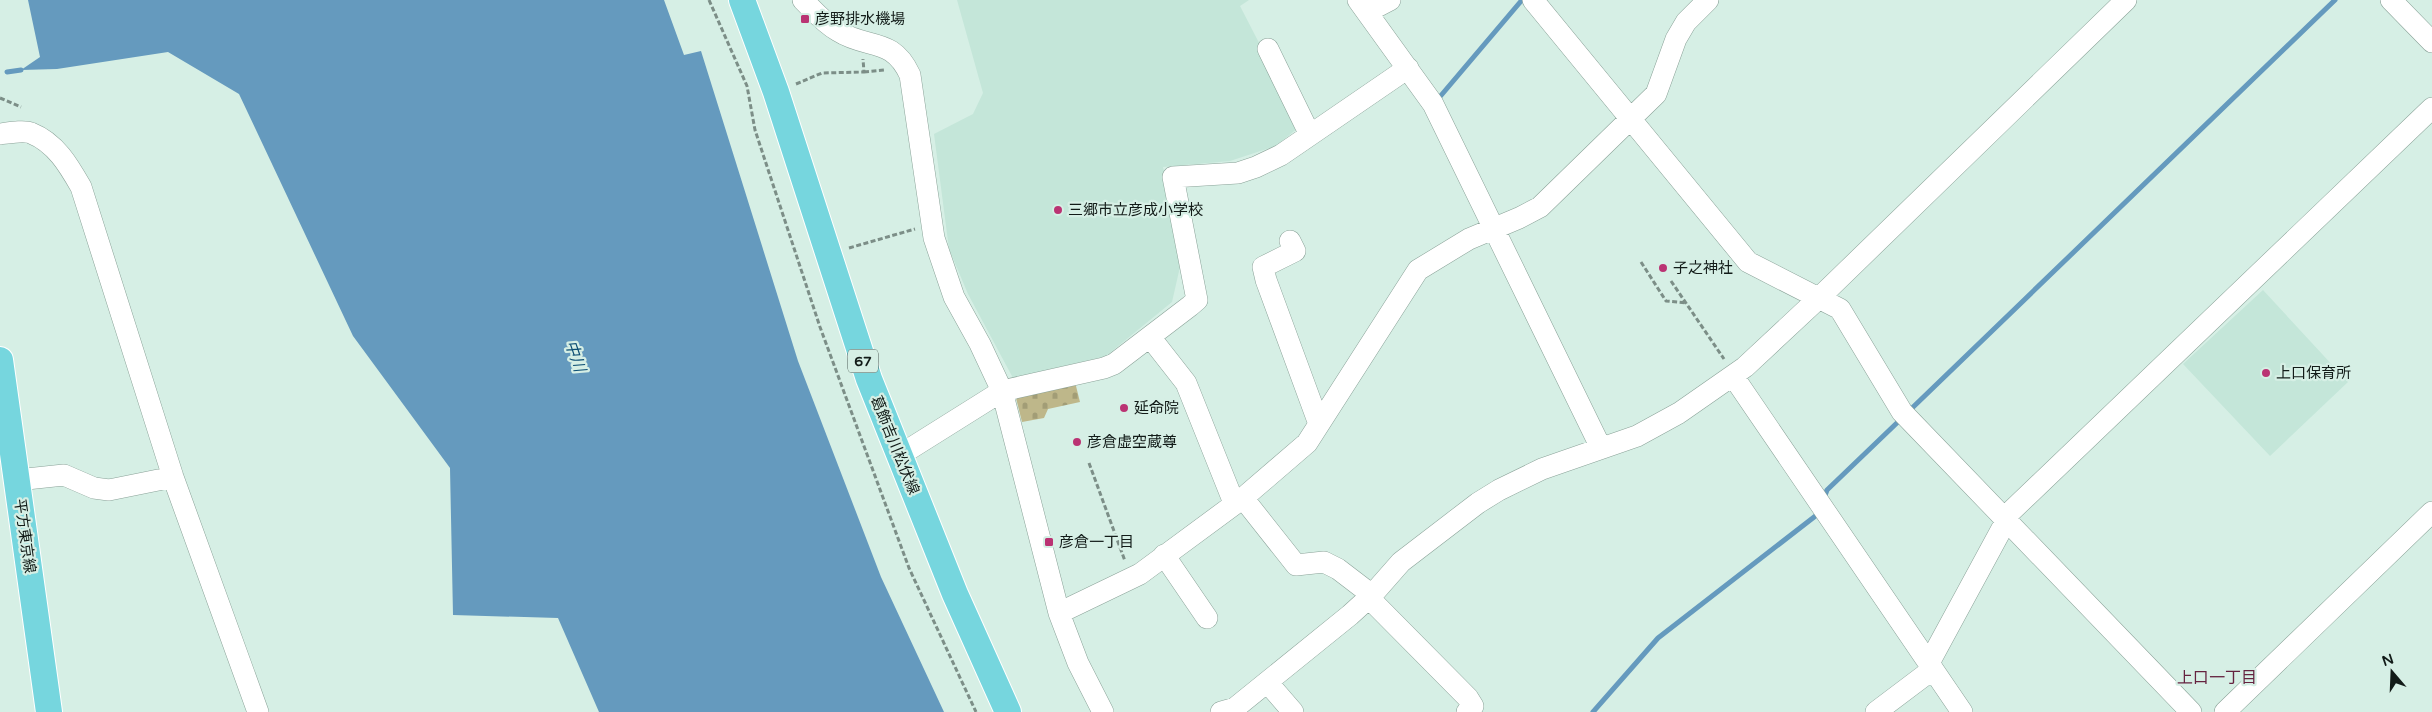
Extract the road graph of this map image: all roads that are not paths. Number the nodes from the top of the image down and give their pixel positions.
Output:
1 (742, 0) edge
2 (803, 0) edge
3 (1390, 0) edge
4 (1534, 0) edge
5 (1708, 0) edge
6 (2126, 0) edge
7 (2391, 0) edge
8 (1363, 6) edge
9 (2432, 42) edge
10 (1268, 50) dead end
11 (1408, 68) junction
12 (2432, 108) edge
13 (1632, 118) junction
14 (0, 134) edge
15 (1310, 135) junction
16 (1494, 229) junction
17 (1290, 241) dead end
18 (1820, 298) junction
19 (1150, 337) junction
20 (0, 360) edge
21 (1734, 375) junction
22 (1002, 392) junction
23 (1319, 424) junction
24 (4, 425) edge
25 (1601, 448) junction
26 (900, 455) junction
27 (173, 477) junction
28 (17, 480) junction
29 (1238, 501) junction
30 (2432, 512) edge
31 (2005, 520) junction
32 (1164, 555) junction
33 (1371, 596) junction
34 (1059, 614) junction
35 (1207, 618) dead end
36 (1931, 666) junction
37 (1267, 682) junction
38 (49, 712) edge
39 (258, 712) edge
40 (1008, 712) edge
41 (1104, 712) edge
42 (1221, 712) edge
43 (1293, 712) edge
44 (1467, 712) edge
45 (1876, 712) edge
46 (1962, 712) edge
47 (2191, 712) edge
48 (2225, 712) edge

1 - 26 main road, 葛飾吉川松伏線 / 67
2 - 22 street
3 - 8 street
4 - 13 street
5 - 13 street
6 - 18 street
7 - 9 street
8 - 11 street
10 - 15 street
11 - 15 street
11 - 16 street
12 - 31 street
13 - 16 street
13 - 18 street
14 - 27 street
15 - 19 street
16 - 23 street
16 - 25 street
17 - 23 street
18 - 21 street
18 - 31 street
19 - 22 street
19 - 29 street
20 - 24 main road, 平方東京線
21 - 25 street
21 - 36 street
22 - 26 street
22 - 34 street
23 - 29 street
24 - 28 main road, 平方東京線
25 - 33 street
26 - 40 main road, 葛飾吉川松伏線 / 67
27 - 28 street
27 - 39 street
28 - 38 main road, 平方東京線
29 - 32 street
29 - 33 street
30 - 48 street
31 - 36 street
31 - 47 street
32 - 34 street
32 - 35 street
33 - 37 street
33 - 44 street
34 - 41 street
36 - 45 street
36 - 46 street
37 - 42 street
37 - 43 street

